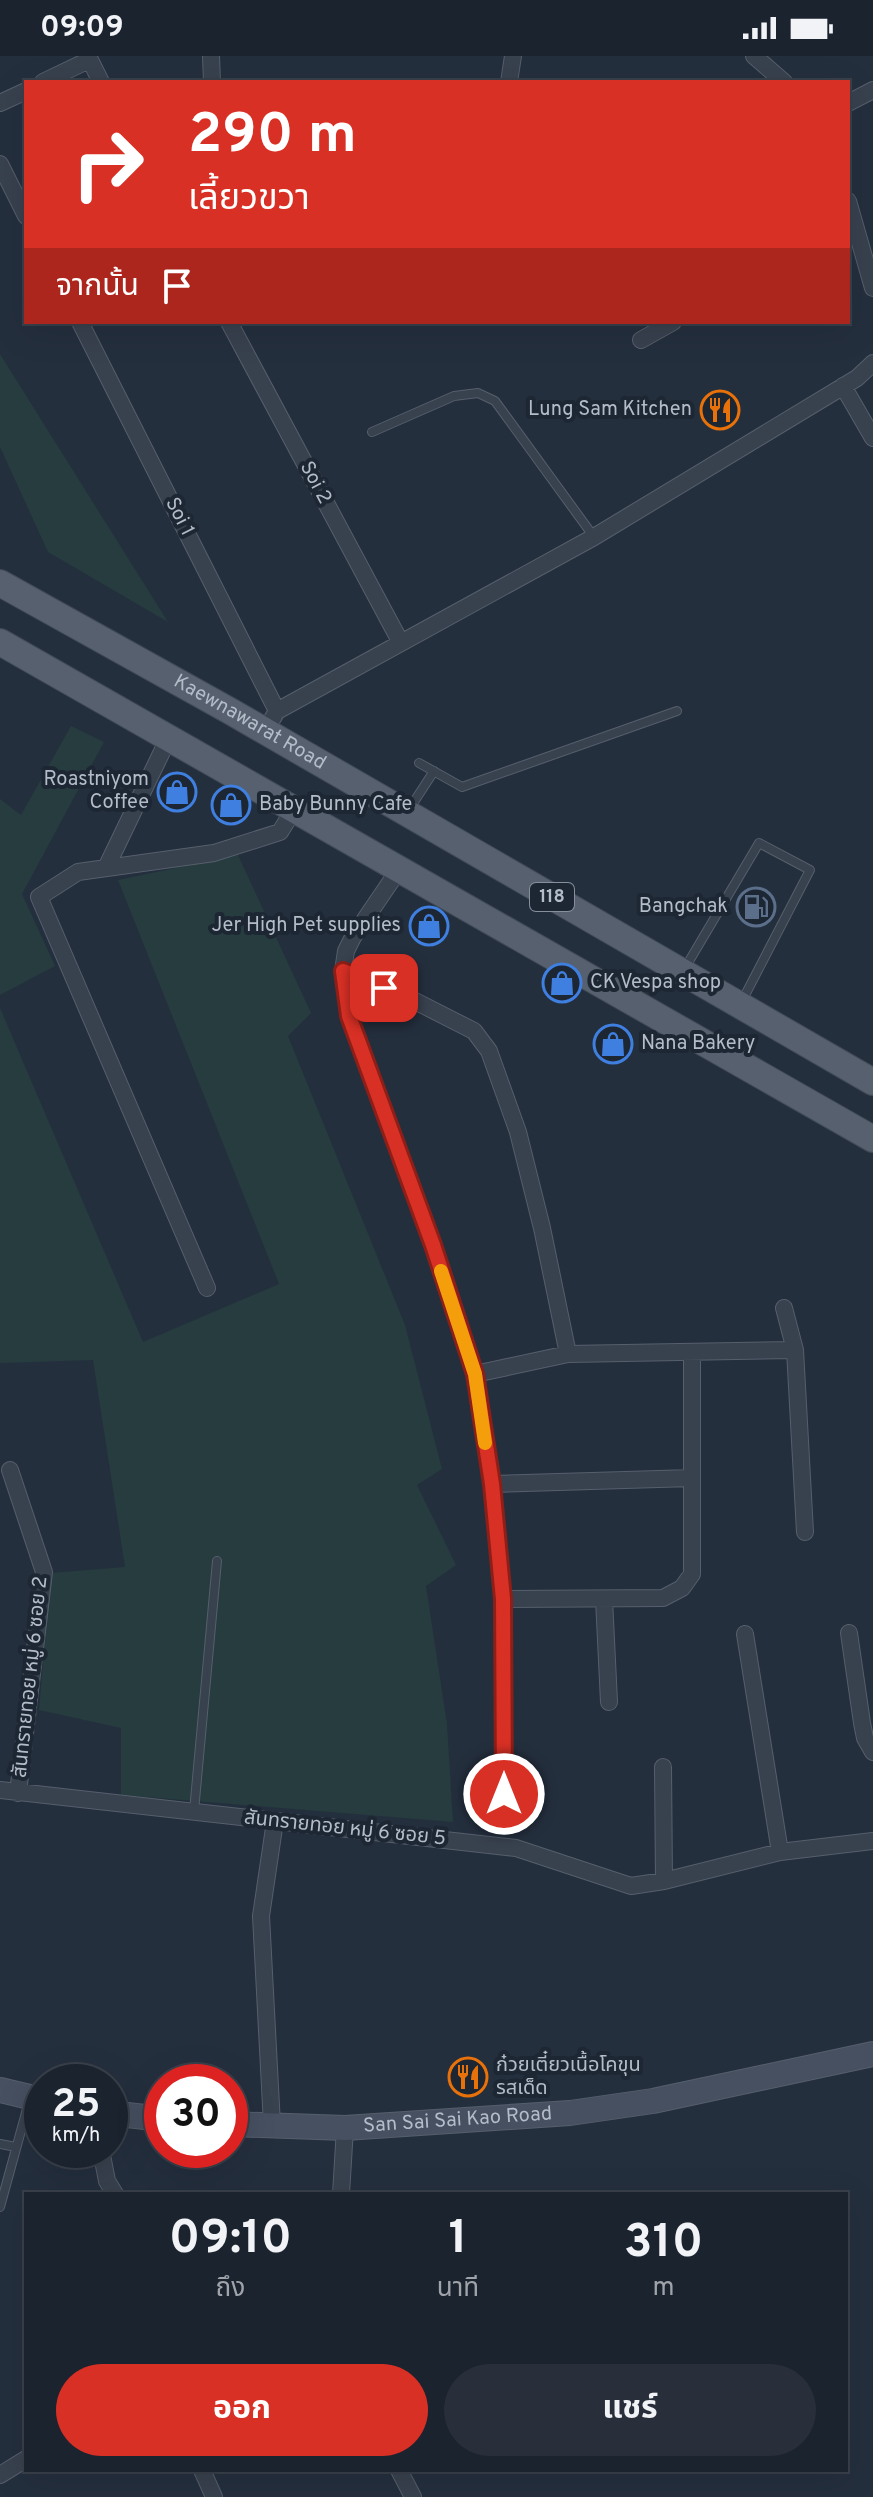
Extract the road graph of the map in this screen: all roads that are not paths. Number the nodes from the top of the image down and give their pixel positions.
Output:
1 (211, 56) edge
2 (513, 56) edge
3 (754, 56) edge
4 (88, 58) edge
5 (47, 80) edge
6 (100, 80) edge
7 (212, 80) edge
8 (509, 80) edge
9 (782, 80) edge
10 (873, 90) edge
11 (24, 92) edge
12 (850, 102) edge
13 (0, 103) edge
14 (0, 164) edge
15 (24, 212) edge
16 (851, 220) edge
17 (872, 281) edge
18 (81, 324) edge
19 (230, 324) edge
20 (669, 324) edge
21 (641, 340) dead end
22 (873, 363) edge
23 (843, 386) junction
24 (372, 432) dead end
25 (873, 438) edge
26 (594, 537) junction
27 (0, 583) edge
28 (0, 642) edge
29 (401, 643) junction
30 (677, 711) dead end
31 (271, 721) junction
32 (169, 737) junction
33 (419, 763) dead end
34 (434, 771) junction
35 (295, 808) junction
36 (406, 813) junction
37 (106, 868) junction
38 (400, 868) junction
39 (343, 971) junction
40 (682, 972) junction
41 (740, 1005) junction
42 (873, 1082) edge
43 (873, 1139) edge
44 (207, 1288) dead end
45 (784, 1308) dead end
46 (795, 1350) junction
47 (692, 1352) junction
48 (568, 1354) junction
49 (475, 1374) junction
50 (10, 1470) dead end
51 (692, 1478) junction
52 (492, 1484) junction
53 (805, 1532) dead end
54 (217, 1561) dead end
55 (503, 1599) junction
56 (604, 1599) junction
57 (849, 1633) dead end
58 (745, 1634) dead end
59 (609, 1702) dead end
60 (873, 1752) edge
61 (663, 1767) dead end
62 (0, 1790) edge
63 (18, 1793) junction
64 (504, 1794) dead end
65 (194, 1812) junction
66 (275, 1821) junction
67 (873, 1841) edge
68 (780, 1852) junction
69 (664, 1881) junction
70 (873, 2054) edge
71 (0, 2090) edge
72 (24, 2096) edge
73 (248, 2124) edge
74 (272, 2125) junction
75 (24, 2128) edge
76 (345, 2128) junction
77 (0, 2144) edge
78 (16, 2147) junction
79 (104, 2168) edge
80 (114, 2192) edge
81 (341, 2192) edge
82 (0, 2207) edge
83 (24, 2460) edge
84 (400, 2472) edge
85 (209, 2473) edge
86 (0, 2475) edge
87 (214, 2497) edge
88 (413, 2497) edge

1 - 7 street
2 - 8 street
3 - 9 street
4 - 5 street
4 - 6 street
10 - 12 street
11 - 13 street
14 - 15 street
16 - 17 street
18 - 31 street, Soi 1
19 - 29 street, Soi 2
20 - 21 street
22 - 23 street
23 - 25 street
23 - 26 street
24 - 26 lane
26 - 29 street
27 - 31 main road, Kaewnawarat Road / 118
28 - 32 main road, 118
29 - 31 street
30 - 34 lane
31 - 36 main road, Kaewnawarat Road / 118
32 - 35 main road, 118
32 - 37 street
33 - 34 lane
34 - 36 lane
35 - 37 street
35 - 38 main road, 118
36 - 40 main road, Kaewnawarat Road / 118
37 - 44 street
38 - 39 street
38 - 43 main road, 118
39 - 48 street
39 - 49 street
40 - 41 main road, Kaewnawarat Road / 118
40 - 41 lane
41 - 42 main road, Kaewnawarat Road / 118
45 - 46 street
46 - 47 street
46 - 53 street
47 - 48 street
47 - 51 street
48 - 49 street
49 - 52 street
50 - 63 street, สันทรายทอย หมู่ 6 ซอย 2
51 - 52 street
51 - 56 street
52 - 55 street
54 - 65 lane
55 - 56 street
55 - 64 street
56 - 59 street
57 - 60 street
58 - 68 street
61 - 69 street
62 - 63 street, สันทรายทอย หมู่ 6 ซอย 5
63 - 65 street, สันทรายทอย หมู่ 6 ซอย 5
65 - 66 street, สันทรายทอย หมู่ 6 ซอย 5
66 - 69 street, สันทรายทอย หมู่ 6 ซอย 5
66 - 74 street
67 - 68 street, สันทรายทอย หมู่ 6 ซอย 5
68 - 69 street, สันทรายทอย หมู่ 6 ซอย 5
70 - 76 main road, San Sai Sai Kao Road
71 - 72 main road
73 - 74 main road, San Sai Sai Kao Road
74 - 76 main road, San Sai Sai Kao Road
75 - 78 lane
76 - 81 street
77 - 78 lane
78 - 82 lane
79 - 80 street
83 - 86 street
84 - 88 street
85 - 87 street

